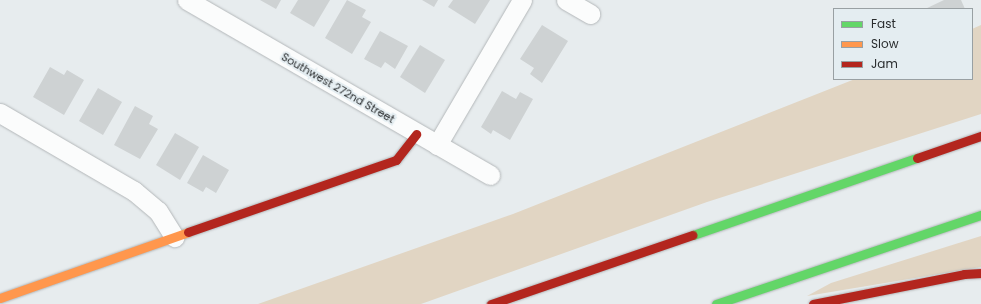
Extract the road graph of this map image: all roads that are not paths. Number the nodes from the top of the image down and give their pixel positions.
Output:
1 (187, 0) edge
2 (522, 0) edge
3 (566, 0) edge
4 (590, 14) dead end
5 (0, 113) edge
6 (416, 134) junction
7 (981, 136) edge
8 (437, 146) junction
9 (490, 175) dead end
10 (981, 215) edge
11 (174, 237) junction
12 (981, 273) edge
13 (0, 298) edge
14 (491, 304) edge
15 (716, 304) edge
16 (813, 304) edge

1 - 6 street, Southwest 272nd Street
2 - 8 street
3 - 4 street
5 - 11 street
6 - 8 street, Southwest 272nd Street
6 - 11 main road
7 - 14 main road
8 - 9 street, Southwest 272nd Street
10 - 15 main road
11 - 13 main road
12 - 16 main road

